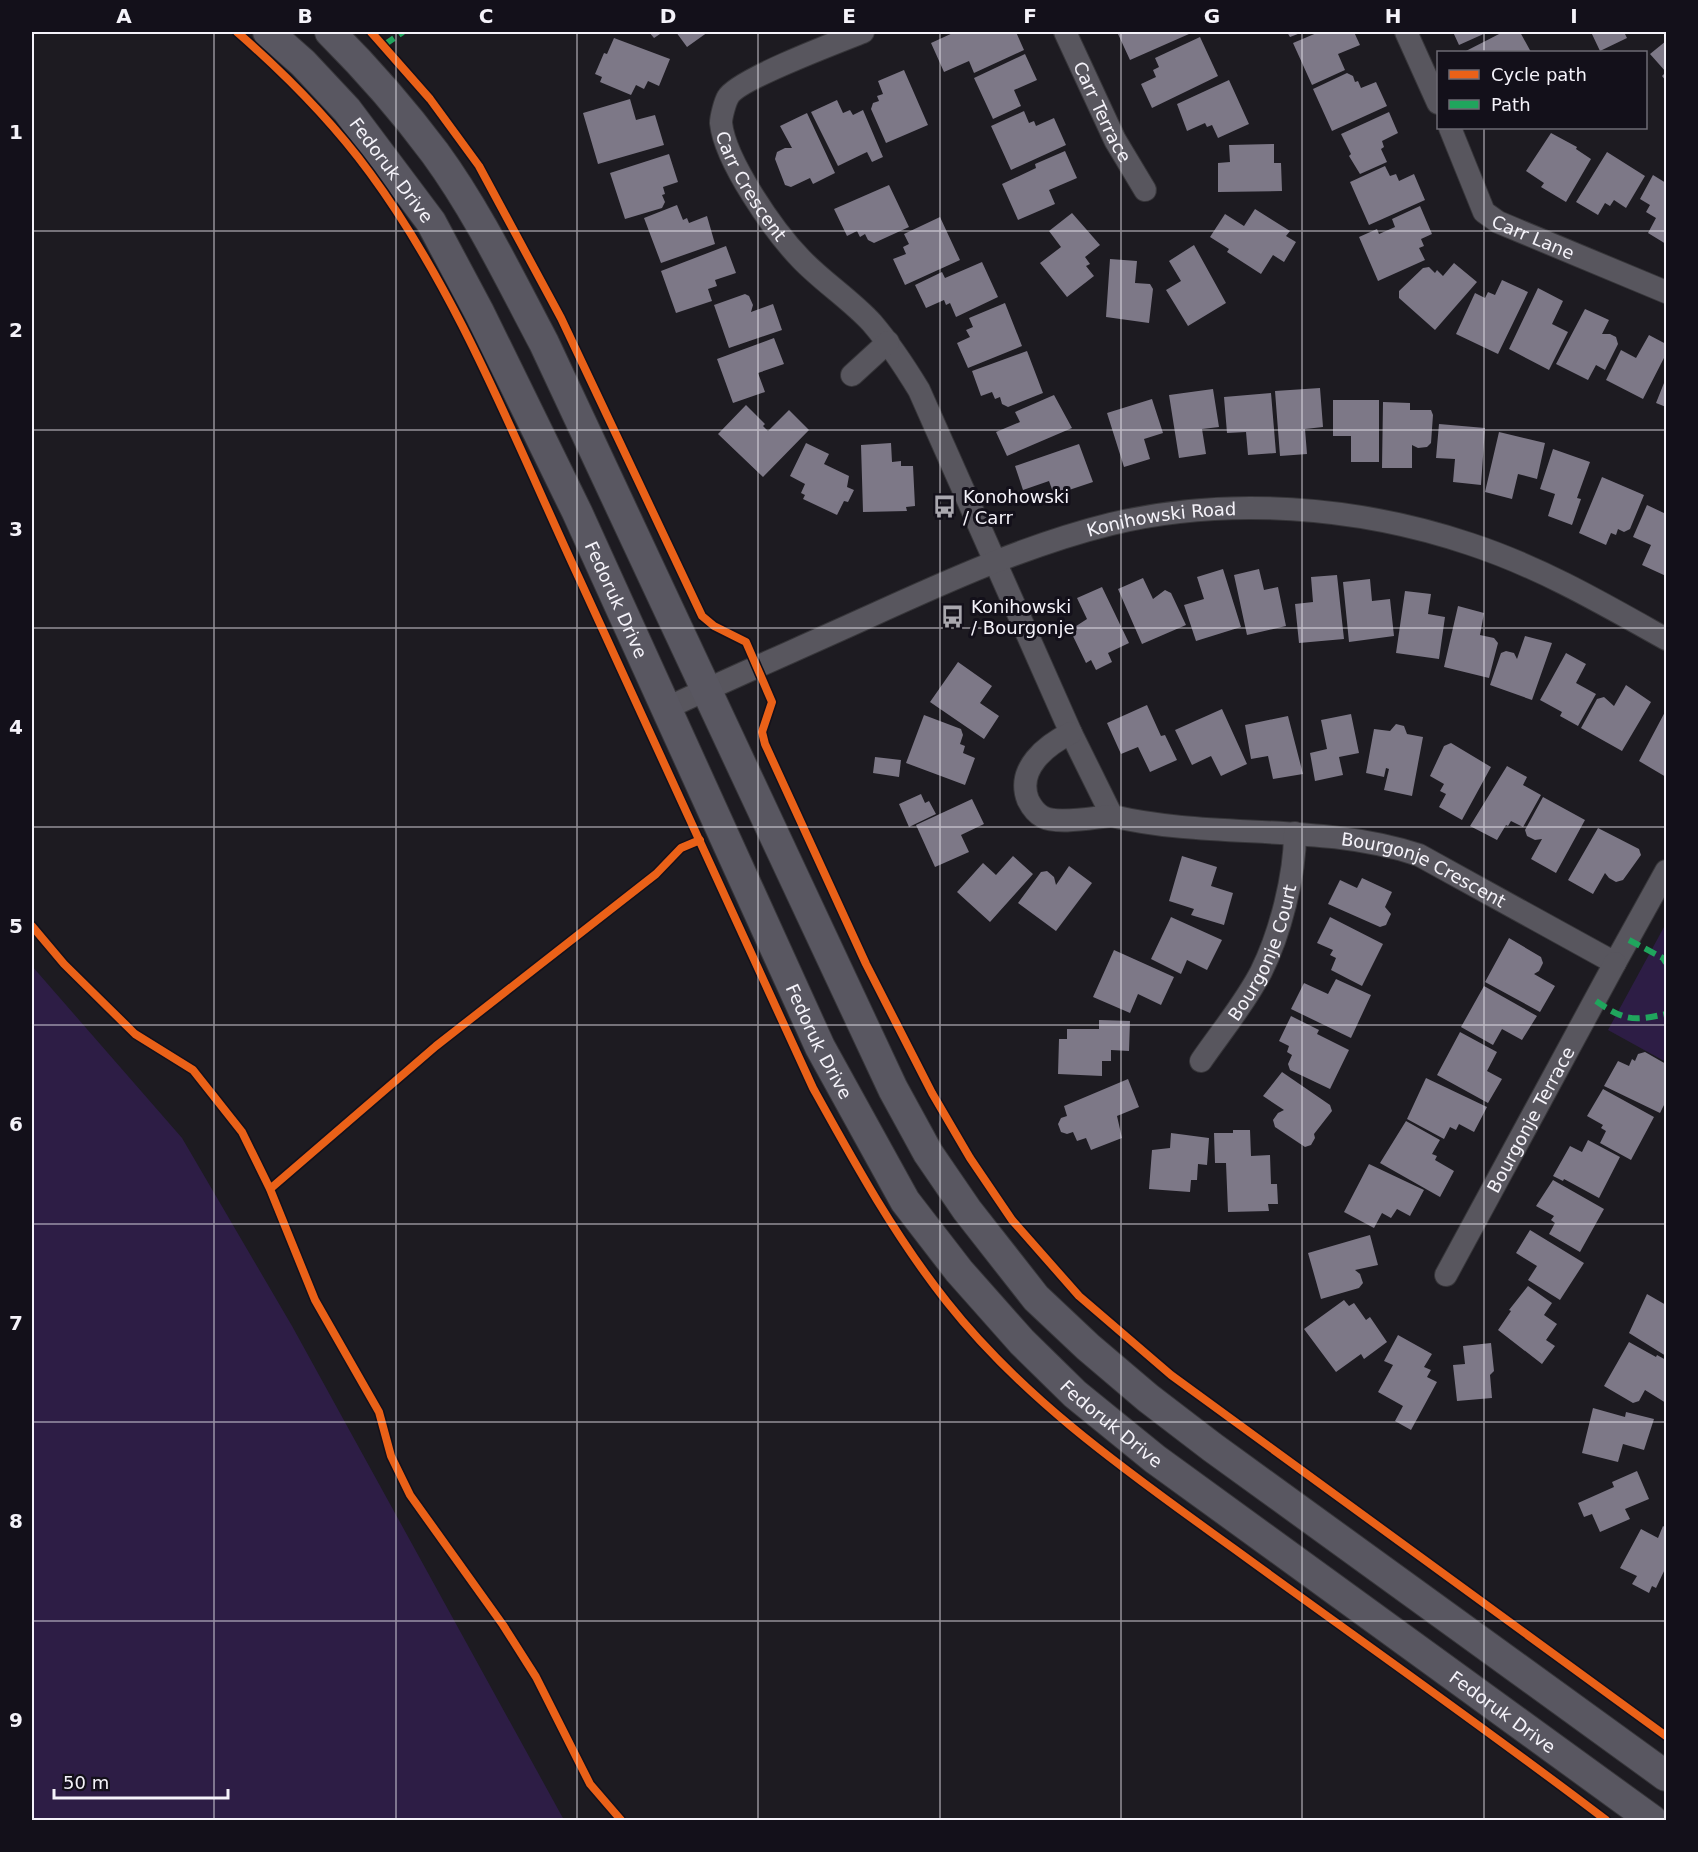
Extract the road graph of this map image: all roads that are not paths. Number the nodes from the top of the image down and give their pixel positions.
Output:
1 (268, 32) edge
2 (330, 32) edge
3 (863, 32) edge
4 (1065, 32) edge
5 (1406, 32) edge
6 (1437, 101) edge
7 (1450, 129) edge
8 (1145, 190) dead end
9 (1666, 292) edge
10 (888, 342) junction
11 (852, 375) dead end
12 (997, 563) junction
13 (1666, 639) edge
14 (706, 689) junction
15 (667, 708) junction
16 (1071, 733) junction
17 (1113, 816) junction
18 (1295, 833) junction
19 (1666, 871) edge
20 (1615, 963) junction
21 (1201, 1061) dead end
22 (1446, 1275) dead end
23 (1666, 1776) edge
24 (1652, 1821) edge

1 - 15 main road, Fedoruk Drive
2 - 14 main road
3 - 10 street, Carr Crescent
4 - 8 street, Carr Terrace
5 - 6 street
7 - 9 street, Carr Lane
10 - 11 street
10 - 12 street, Carr Crescent
12 - 13 street, Konihowski Road
12 - 14 street, Konihowski Road
12 - 16 street
14 - 15 street, Konihowski Road
14 - 23 main road
15 - 24 main road, Fedoruk Drive
16 - 17 street
16 - 17 street, Bourgonje Crescent
17 - 18 street, Bourgonje Crescent
18 - 20 street, Bourgonje Crescent
18 - 21 street, Bourgonje Court
19 - 20 street
20 - 22 street, Bourgonje Terrace

